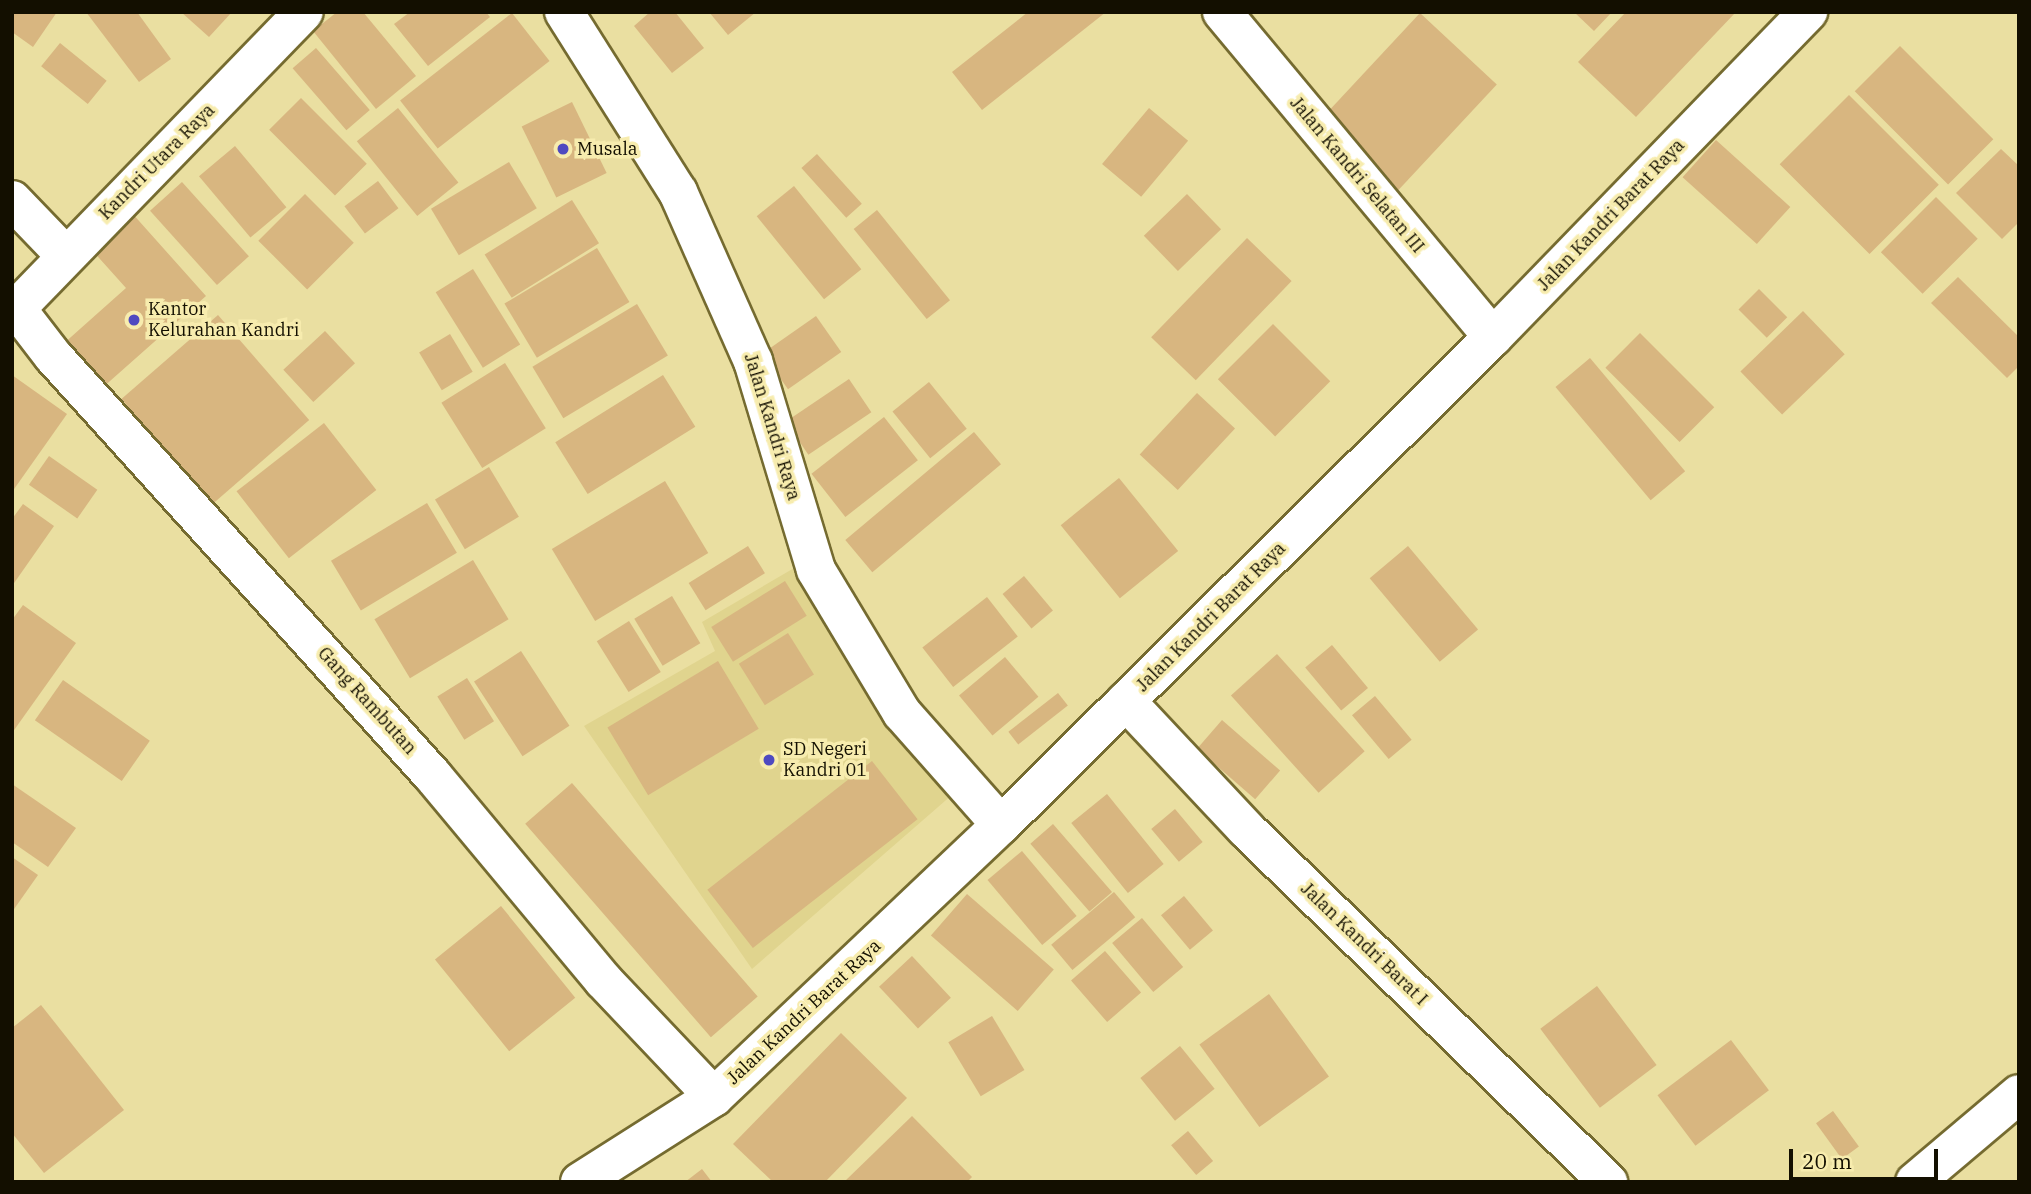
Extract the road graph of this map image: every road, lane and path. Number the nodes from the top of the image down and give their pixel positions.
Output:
1 (303, 12) edge
2 (564, 12) edge
3 (1222, 12) edge
4 (1808, 12) edge
5 (12, 200) edge
6 (65, 255) junction
7 (14, 311) edge
8 (1493, 337) junction
9 (1126, 701) junction
10 (1001, 825) junction
11 (2019, 1094) edge
12 (714, 1097) junction
13 (580, 1182) edge
14 (1608, 1182) edge
15 (1915, 1182) edge

1 - 6 street, Kandri Utara Raya
2 - 10 street, Jalan Kandri Raya
3 - 8 street, Jalan Kandri Selatan III
4 - 8 street, Jalan Kandri Barat Raya
5 - 6 street
6 - 7 street, Kandri Utara Raya
7 - 12 street, Gang Rambutan
8 - 9 street, Jalan Kandri Barat Raya
9 - 10 street, Jalan Kandri Barat Raya
9 - 14 street, Jalan Kandri Barat I
10 - 12 street, Jalan Kandri Barat Raya
11 - 15 street
12 - 13 street, Jalan Kandri Barat Raya

